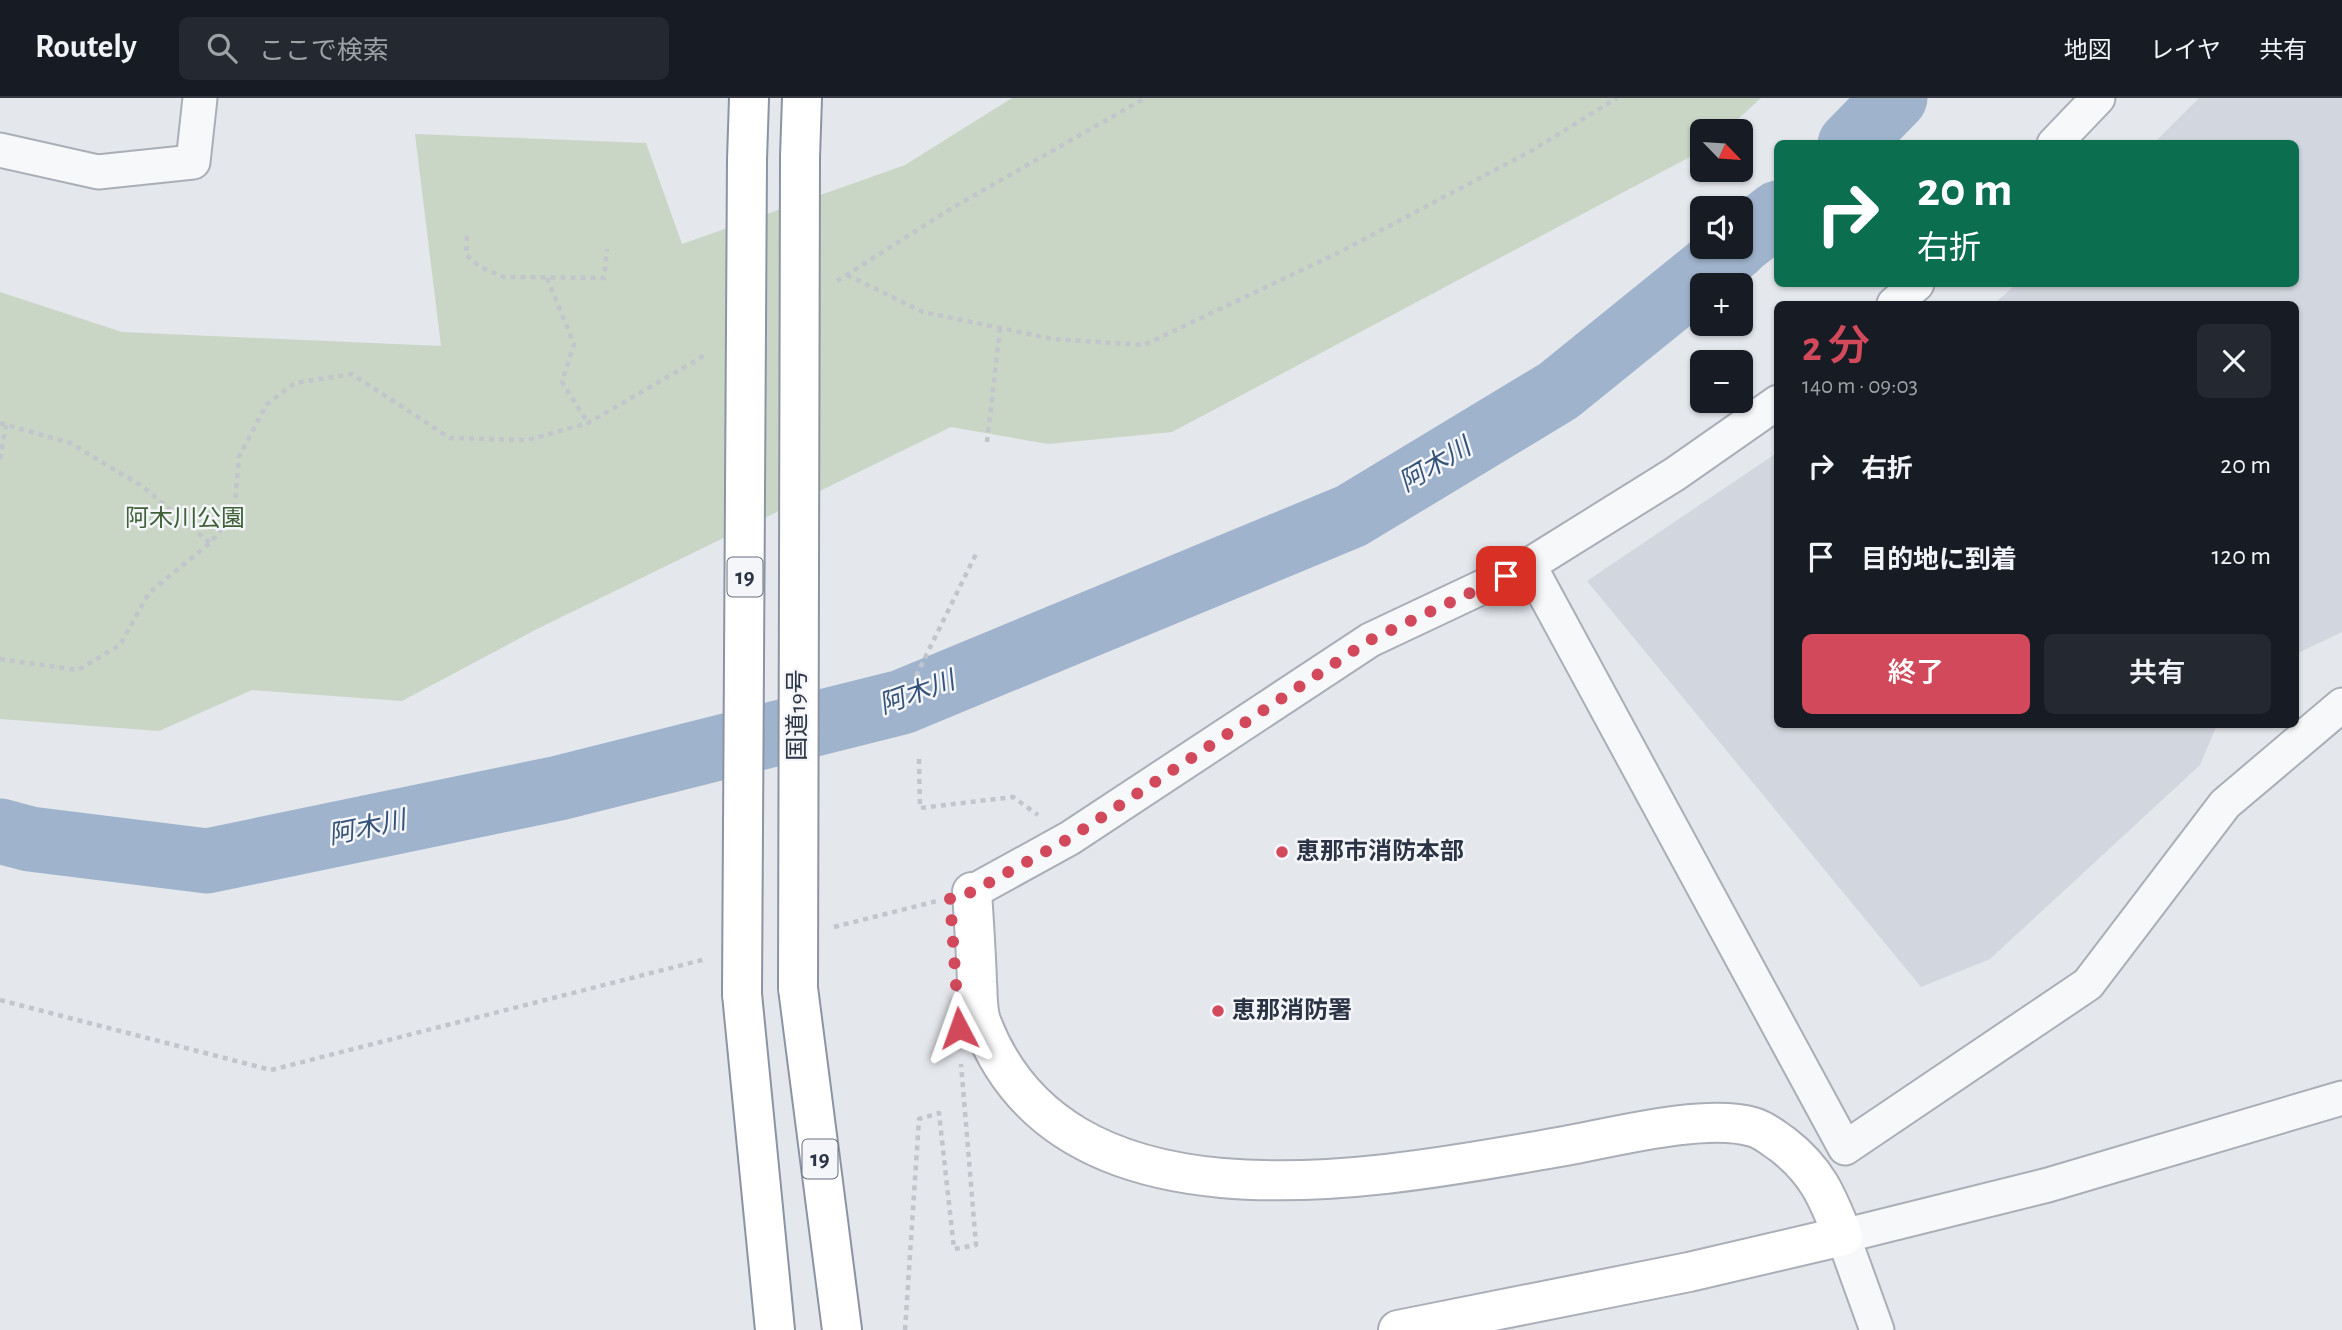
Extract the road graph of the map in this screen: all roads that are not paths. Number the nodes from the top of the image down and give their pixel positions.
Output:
1 (200, 98) edge
2 (748, 98) edge
3 (802, 98) edge
4 (2098, 98) edge
5 (2058, 140) edge
6 (0, 150) edge
7 (1914, 287) edge
8 (1897, 301) edge
9 (1774, 405) edge
10 (1529, 565) junction
11 (2342, 705) edge
12 (972, 892) joint
13 (2342, 1098) edge
14 (1843, 1236) junction
15 (775, 1330) edge
16 (842, 1330) edge
17 (1398, 1330) edge
18 (1877, 1330) edge

1 - 6 street
2 - 15 main road, 19, bridge
3 - 16 main road, 国道19号 / 19, bridge
4 - 5 street
7 - 8 street
9 - 10 street
10 - 11 street
10 - 12 street
12 - 14 main road
13 - 14 street
14 - 17 main road
14 - 18 street

